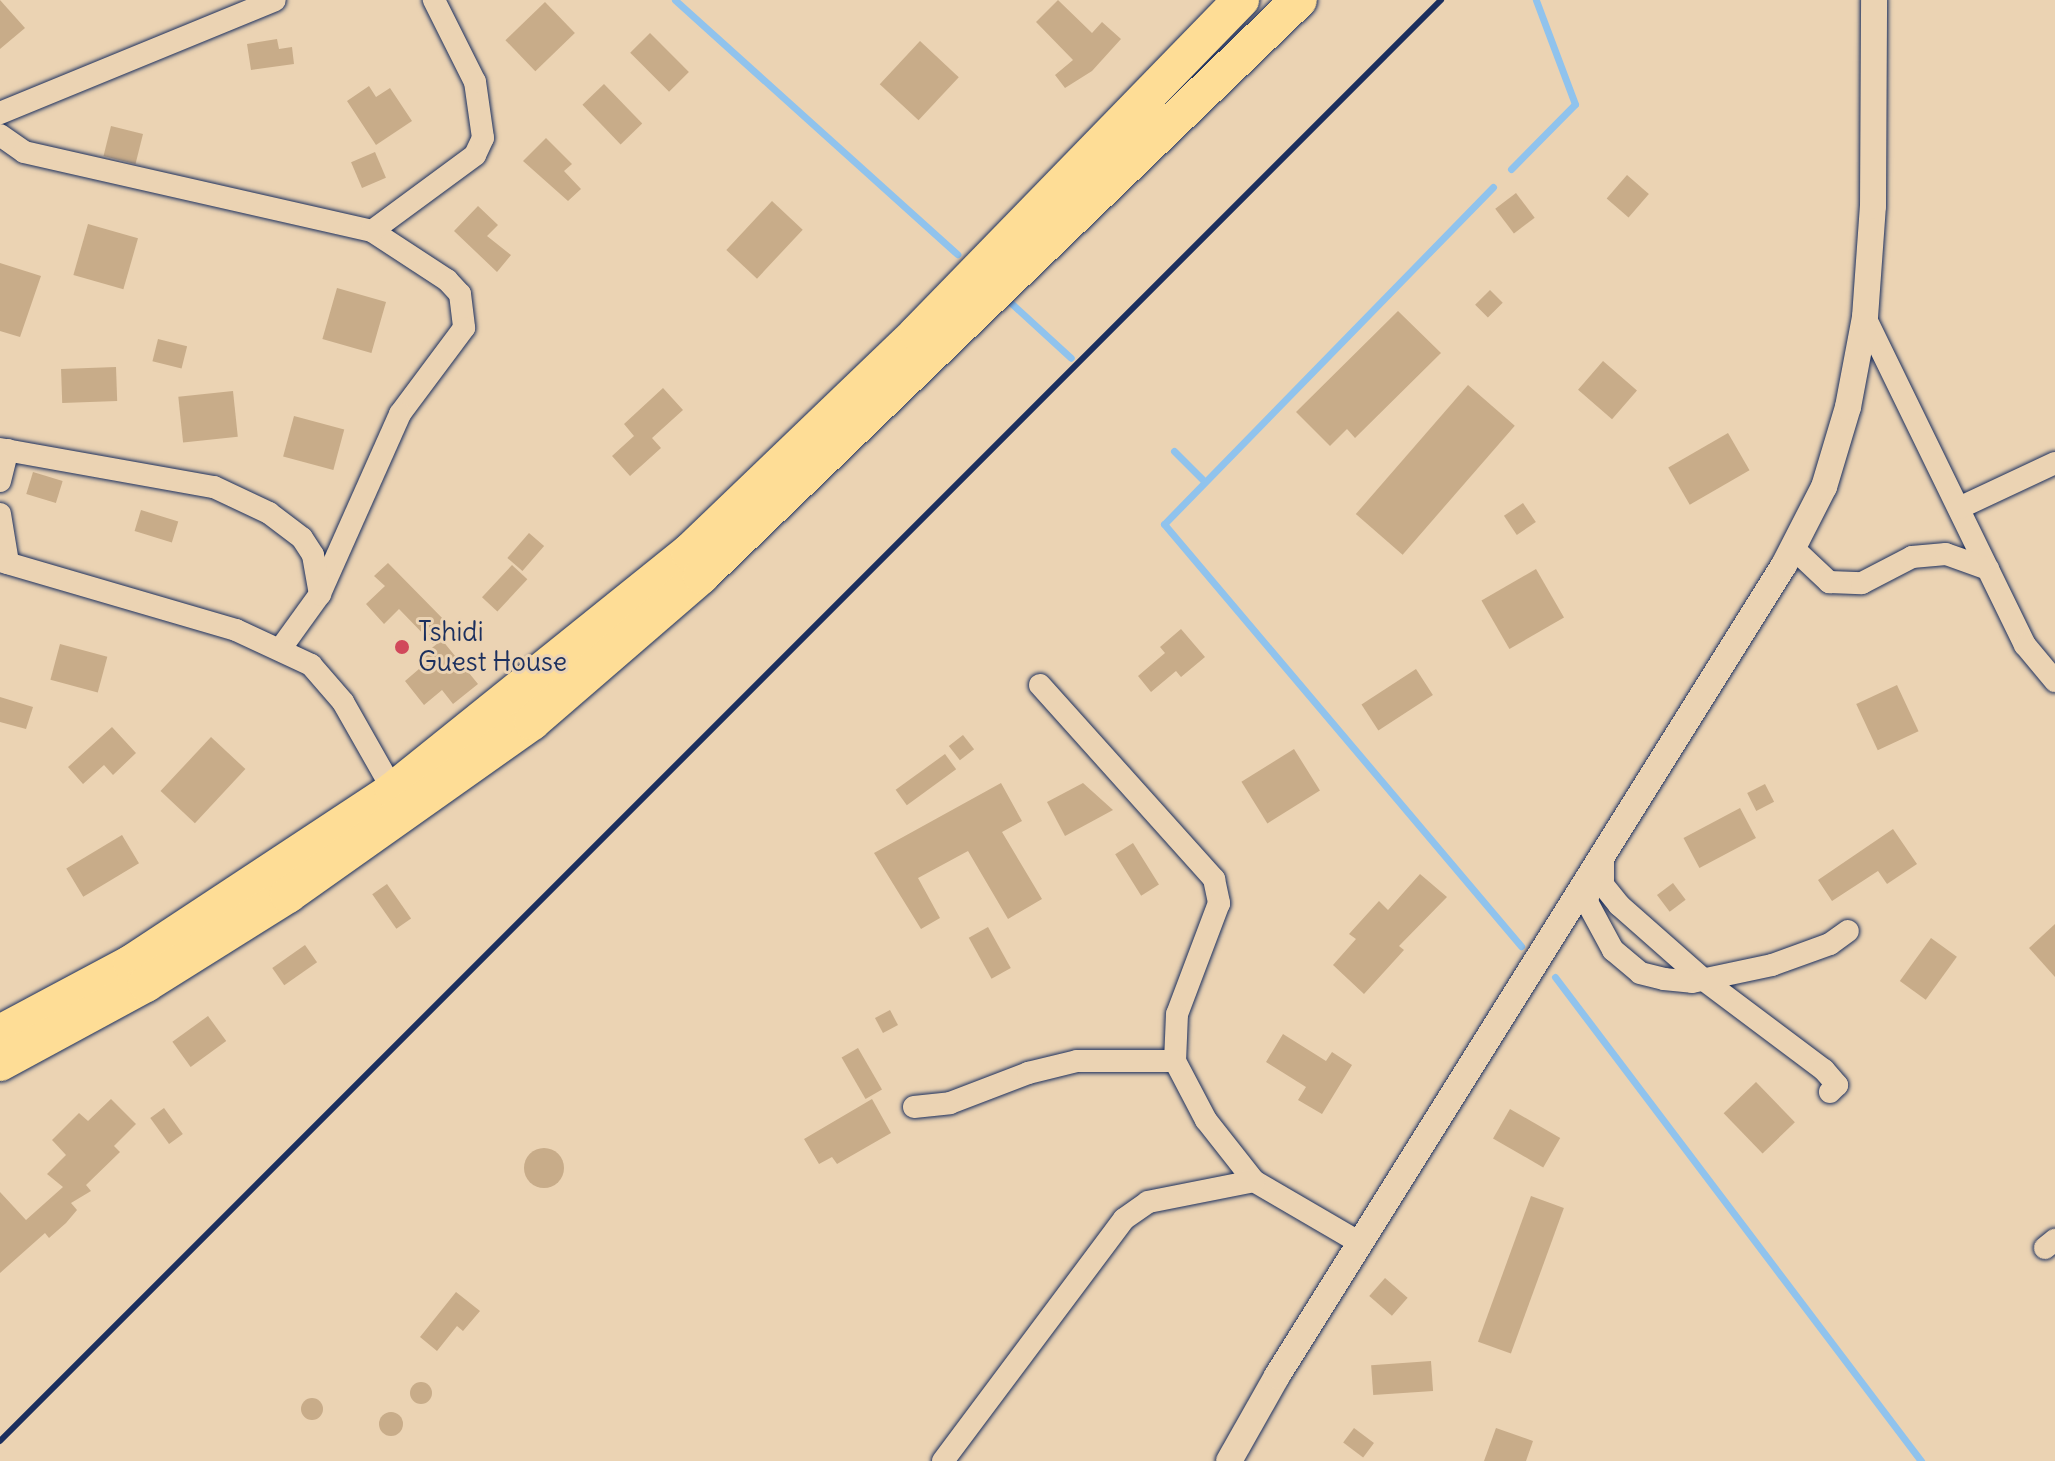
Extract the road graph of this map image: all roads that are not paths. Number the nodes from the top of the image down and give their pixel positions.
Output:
1 (275, 0) edge
2 (434, 0) edge
3 (1241, 0) edge
4 (1299, 0) edge
5 (1874, 0) edge
6 (1884, 0) edge
7 (1875, 90) junction
8 (0, 113) edge
9 (0, 135) edge
10 (372, 231) junction
11 (1865, 317) junction
12 (4, 450) edge
13 (2055, 463) edge
14 (0, 481) edge
15 (1959, 508) junction
16 (0, 514) edge
17 (1793, 548) junction
18 (4, 562) edge
19 (1988, 569) junction
20 (320, 594) junction
21 (281, 648) junction
22 (2055, 681) edge
23 (1040, 685) dead end
24 (393, 790) junction
25 (1597, 865) junction
26 (1848, 931) dead end
27 (1704, 980) junction
28 (0, 1033) edge
29 (1175, 1061) junction
30 (0, 1063) edge
31 (1830, 1092) dead end
32 (914, 1107) dead end
33 (1254, 1181) junction
34 (1360, 1243) junction
35 (943, 1461) edge
36 (1229, 1461) edge

1 - 8 street
2 - 10 street
3 - 24 highway
4 - 30 highway
5 - 7 street
6 - 7 street
7 - 11 street
9 - 10 street
10 - 20 street
11 - 15 street
11 - 17 street
12 - 14 street
12 - 20 street
13 - 15 street
15 - 19 street
16 - 18 street
17 - 19 street
17 - 25 street
18 - 21 street
19 - 22 street
20 - 21 street
21 - 24 street
23 - 29 street
24 - 28 highway
25 - 27 street
25 - 27 street
25 - 34 street
26 - 27 street
27 - 31 street
29 - 32 street
29 - 33 street
33 - 34 street
33 - 35 street
34 - 36 street

